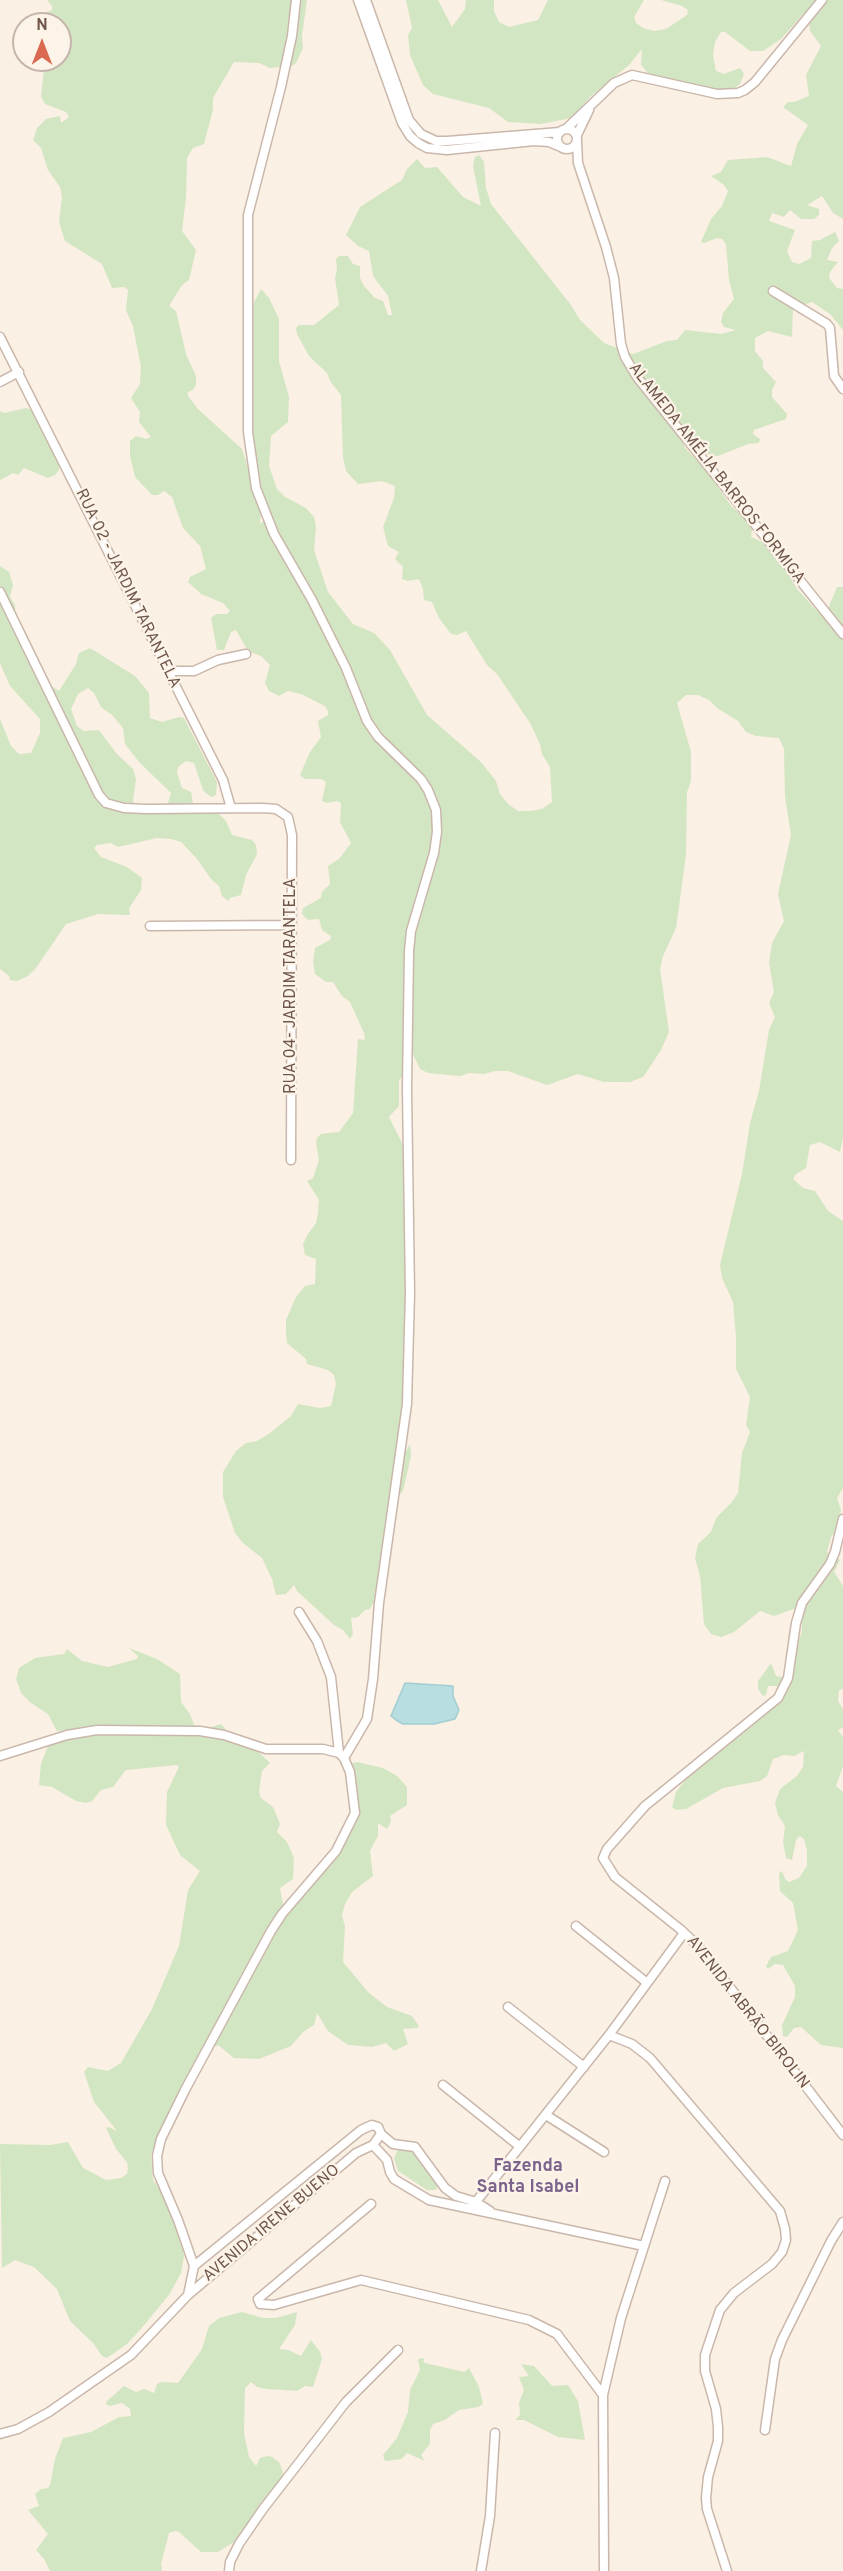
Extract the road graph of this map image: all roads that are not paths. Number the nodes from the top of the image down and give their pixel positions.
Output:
1 (296, 0) edge
2 (358, 0) edge
3 (366, 0) edge
4 (822, 0) edge
5 (589, 109) junction
6 (563, 130) junction
7 (577, 138) junction
8 (562, 148) junction
9 (578, 163) junction
10 (773, 291) dead end
11 (0, 337) edge
12 (19, 372) junction
13 (0, 382) edge
14 (843, 388) edge
15 (0, 592) edge
16 (843, 634) edge
17 (246, 654) dead end
18 (168, 671) junction
19 (231, 808) junction
20 (292, 925) junction
21 (150, 926) dead end
22 (291, 1160) dead end
23 (843, 1519) edge
24 (299, 1612) dead end
25 (0, 1756) edge
26 (341, 1756) junction
27 (576, 1926) dead end
28 (684, 1933) junction
29 (646, 1982) junction
30 (508, 2007) dead end
31 (609, 2035) junction
32 (584, 2067) junction
33 (443, 2085) dead end
34 (546, 2115) junction
35 (381, 2134) junction
36 (843, 2135) edge
37 (347, 2142) junction
38 (373, 2145) junction
39 (398, 2146) junction
40 (519, 2146) junction
41 (604, 2152) dead end
42 (356, 2153) junction
43 (387, 2160) junction
44 (665, 2181) dead end
45 (371, 2204) dead end
46 (473, 2205) junction
47 (843, 2222) edge
48 (644, 2246) junction
49 (194, 2266) junction
50 (188, 2295) junction
51 (398, 2350) dead end
52 (603, 2395) junction
53 (765, 2430) dead end
54 (495, 2433) dead end
55 (0, 2434) edge
56 (229, 2571) edge
57 (481, 2571) edge
58 (604, 2571) edge
59 (728, 2571) edge

1 - 26 street
2 - 8 street
3 - 6 street
4 - 5 street
5 - 6 street
5 - 7 street
6 - 7 street
6 - 8 street
7 - 8 street
7 - 9 street
8 - 9 street
9 - 16 street, ALAMEDA AMÉLIA BARROS FORMIGA
10 - 14 street
11 - 12 street
12 - 13 street
12 - 18 street, RUA 02 - JARDIM TARANTELA
15 - 19 street
17 - 18 street
18 - 19 street, RUA 02 - JARDIM TARANTELA
19 - 20 street, RUA 04- JARDIM TARANTELA
20 - 21 street
20 - 22 street, RUA 04- JARDIM TARANTELA
23 - 28 street, AVENIDA ABRÃO BIROLIN
24 - 26 street
25 - 26 street
26 - 49 street
27 - 29 street
28 - 29 street
28 - 36 street, AVENIDA ABRÃO BIROLIN
29 - 31 street
30 - 32 street
31 - 32 street
31 - 59 street
32 - 34 street
33 - 40 street
34 - 40 street
34 - 41 street
35 - 37 street, AVENIDA IRENE BUENO
35 - 38 street, AVENIDA IRENE BUENO
35 - 39 street
37 - 42 street, AVENIDA IRENE BUENO
37 - 49 street, AVENIDA IRENE BUENO
38 - 42 street, AVENIDA IRENE BUENO
38 - 43 street
39 - 43 street
39 - 46 street
40 - 46 street
42 - 50 street, AVENIDA IRENE BUENO
43 - 46 street
44 - 48 street
45 - 52 street
46 - 48 street
47 - 53 street
48 - 52 street
49 - 50 street
50 - 55 street, AVENIDA IRENE BUENO
51 - 56 street
52 - 58 street
54 - 57 street

